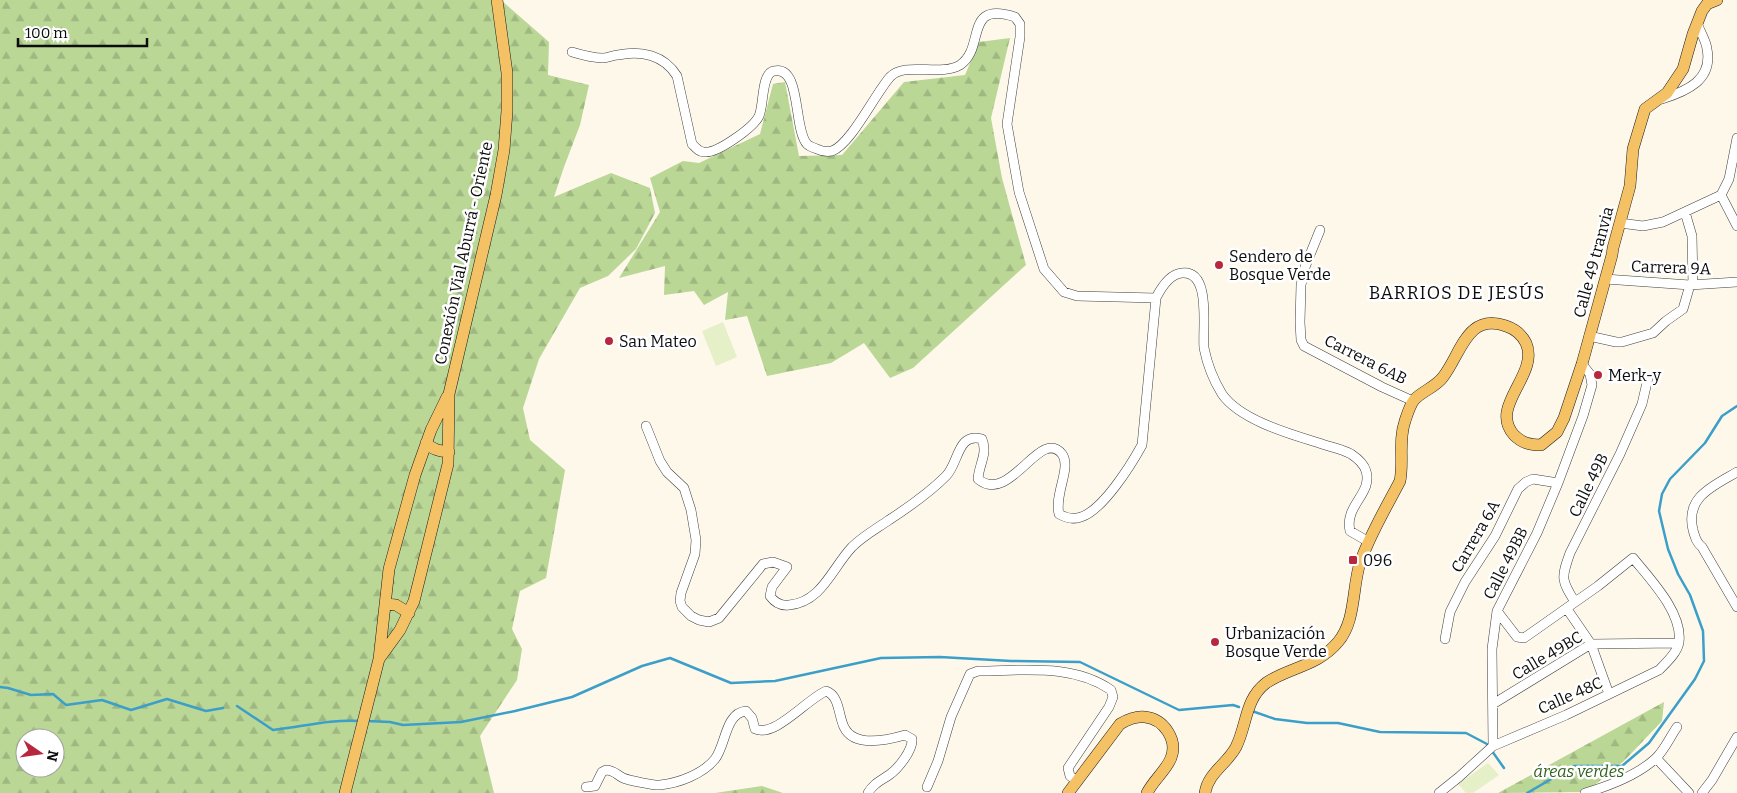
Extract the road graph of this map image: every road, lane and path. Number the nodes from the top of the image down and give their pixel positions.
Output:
1 (497, 0) edge
2 (1717, 0) edge
3 (1697, 24) junction
4 (572, 52) dead end
5 (1655, 101) junction
6 (1737, 138) edge
7 (1721, 195) junction
8 (1685, 212) junction
9 (1620, 223) junction
10 (1737, 226) edge
11 (1320, 230) dead end
12 (1605, 278) junction
13 (1737, 282) edge
14 (1692, 285) junction
15 (1156, 298) junction
16 (1589, 336) junction
17 (1582, 364) junction
18 (1648, 378) dead end
19 (450, 392) junction
20 (1413, 401) junction
21 (646, 426) dead end
22 (431, 430) junction
23 (449, 433) junction
24 (426, 443) junction
25 (449, 452) junction
26 (1737, 472) edge
27 (1558, 483) junction
28 (1368, 542) junction
29 (1575, 602) junction
30 (386, 604) junction
31 (1737, 607) edge
32 (1567, 608) junction
33 (1497, 611) junction
34 (409, 613) junction
35 (384, 616) junction
36 (400, 630) junction
37 (1445, 640) dead end
38 (1679, 643) junction
39 (1591, 644) junction
40 (379, 663) junction
41 (1610, 694) junction
42 (1493, 704) junction
43 (1677, 727) dead end
44 (1737, 737) edge
45 (1490, 748) junction
46 (1656, 758) junction
47 (1077, 781) junction
48 (586, 787) dead end
49 (927, 787) dead end
50 (345, 793) edge
51 (868, 793) edge
52 (1068, 793) edge
53 (1147, 793) edge
54 (1205, 793) edge
55 (1439, 793) edge
56 (1585, 793) edge
57 (1689, 793) edge
58 (1702, 793) edge

1 - 19 main road, Conexión Vial Aburrá - Oriente
2 - 3 main road, Calle 49 tranvia
3 - 5 main road, Calle 49 tranvia
3 - 5 street
4 - 15 street
5 - 9 main road, Calle 49 tranvia
6 - 7 street
7 - 8 street
7 - 10 street
8 - 9 street
8 - 14 street
9 - 12 main road, Calle 49 tranvia
11 - 20 street, Carrera 6AB
12 - 14 street, Carrera 9A
12 - 16 main road, Calle 49 tranvia
13 - 14 street, Carrera 9A
14 - 16 street
15 - 21 street
15 - 28 street
16 - 17 main road, Calle 49 tranvia
17 - 20 main road, Calle 49 tranvia
17 - 27 street, Calle 49BB
18 - 29 street, Calle 49B
19 - 22 main road, Conexión Vial Aburrá - Oriente
19 - 23 main road, Conexión Vial Aburrá - Oriente
20 - 28 main road
22 - 23 main road
22 - 24 main road, Conexión Vial Aburrá - Oriente
23 - 25 main road, Conexión Vial Aburrá - Oriente
24 - 25 main road
24 - 30 main road, Conexión Vial Aburrá - Oriente
25 - 34 main road, Conexión Vial Aburrá - Oriente
26 - 31 street
27 - 33 street, Calle 49BB
27 - 37 street, Carrera 6A
28 - 54 main road
29 - 32 street
29 - 38 street
30 - 34 main road
30 - 35 main road, Conexión Vial Aburrá - Oriente
32 - 33 street
32 - 39 street
33 - 42 street, Calle 49BB
34 - 36 main road, Conexión Vial Aburrá - Oriente
35 - 36 main road
35 - 40 main road, Conexión Vial Aburrá - Oriente
36 - 40 main road, Conexión Vial Aburrá - Oriente
38 - 39 street, Calle 49BC
38 - 41 street, Calle 48C
39 - 41 street
39 - 42 street, Calle 49BC
40 - 50 main road, Conexión Vial Aburrá - Oriente
41 - 45 street, Calle 48C
42 - 45 street, Calle 49BB
43 - 46 street
44 - 58 street
45 - 55 street
46 - 56 street
46 - 57 street
47 - 49 street
47 - 52 main road
47 - 53 main road
48 - 51 street

